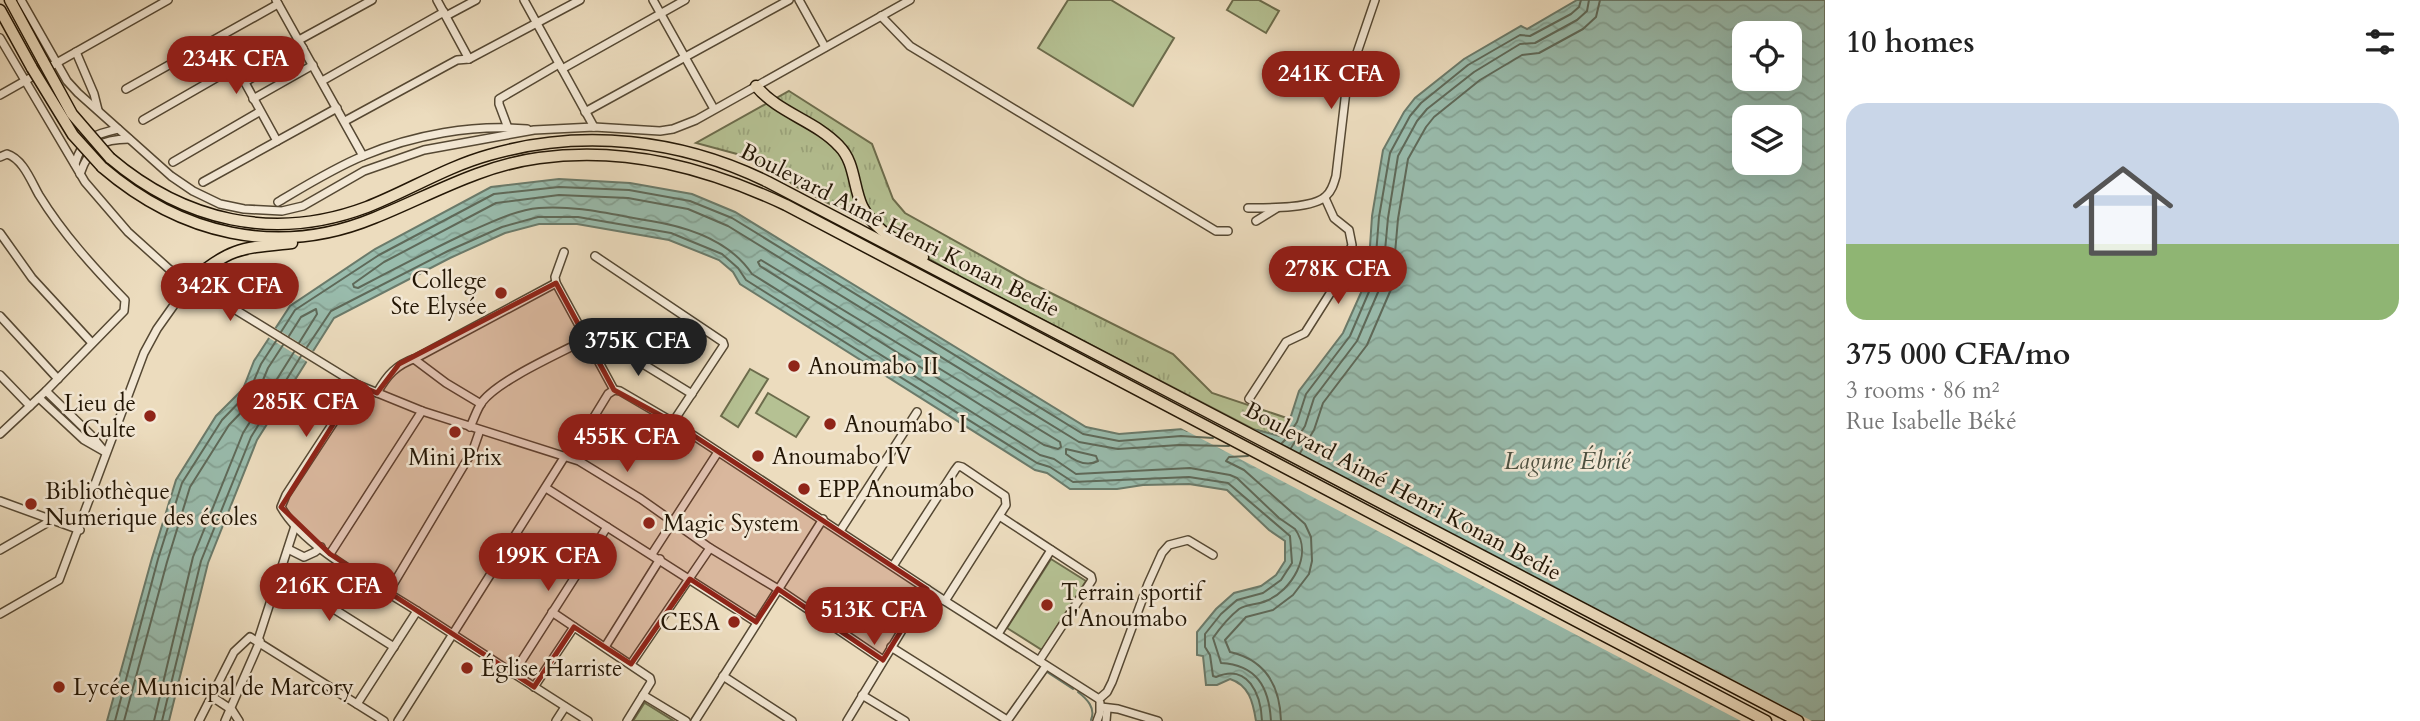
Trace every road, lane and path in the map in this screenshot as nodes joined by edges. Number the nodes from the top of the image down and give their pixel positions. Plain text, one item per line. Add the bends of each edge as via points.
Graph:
1 (10, 0) edge
2 (21, 0) edge
3 (168, 0) edge
4 (372, 0) edge
5 (437, 0) edge
6 (475, 0) edge
7 (524, 0) edge
8 (580, 0) edge
9 (653, 0) edge
10 (685, 0) edge
11 (789, 0) edge
12 (799, 0) edge
13 (910, 0) edge
14 (1375, 0) edge
15 (277, 1) edge
16 (0, 10) edge
17 (445, 14) junction
18 (660, 14) junction
19 (881, 16) junction
20 (537, 23) junction
21 (220, 37) junction
22 (0, 38) edge
23 (299, 40) junction
24 (825, 47) junction
25 (303, 48) junction
26 (76, 52) junction
27 (685, 58) junction
28 (469, 59) junction
29 (57, 64) junction
30 (313, 65) junction
31 (237, 66) junction
32 (561, 66) junction
33 (322, 81) junction
34 (24, 82) junction
35 (245, 82) junction
36 (756, 86) junction
37 (126, 89) dead end
38 (0, 95) edge
39 (253, 99) junction
40 (337, 108) junction
41 (714, 109) junction
42 (98, 111) junction
43 (259, 112) junction
44 (585, 112) junction
45 (143, 120) dead end
46 (345, 121) junction
47 (594, 127) junction
48 (508, 128) junction
49 (118, 129) junction
50 (534, 130) junction
51 (129, 139) junction
52 (276, 141) junction
53 (363, 156) junction
54 (0, 157) edge
55 (173, 162) dead end
56 (106, 163) junction
57 (75, 164) junction
58 (80, 174) junction
59 (203, 182) dead end
60 (1325, 198) junction
61 (278, 202) dead end
62 (1248, 208) dead end
63 (1277, 208) junction
64 (1256, 221) dead end
65 (1228, 231) dead end
66 (0, 233) edge
67 (310, 235) junction
68 (564, 252) dead end
69 (594, 256) dead end
70 (191, 281) junction
71 (556, 283) junction
72 (963, 285) junction
73 (0, 316) edge
74 (599, 337) dead end
75 (585, 340) junction
76 (92, 343) junction
77 (414, 359) junction
78 (0, 375) edge
79 (58, 379) junction
80 (358, 385) junction
81 (614, 390) junction
82 (46, 391) junction
83 (377, 393) junction
84 (692, 394) junction
85 (39, 398) junction
86 (1249, 400) dead end
87 (481, 404) junction
88 (30, 406) junction
89 (422, 411) junction
90 (917, 412) dead end
91 (673, 422) junction
92 (470, 427) junction
93 (480, 430) junction
94 (0, 434) edge
95 (105, 452) junction
96 (719, 452) junction
97 (565, 456) junction
98 (546, 488) junction
99 (0, 500) edge
100 (1000, 517) junction
101 (50, 519) junction
102 (823, 519) junction
103 (672, 523) junction
104 (295, 526) junction
105 (607, 527) junction
106 (80, 530) junction
107 (840, 531) junction
108 (321, 547) junction
109 (710, 548) junction
110 (288, 549) junction
111 (0, 550) edge
112 (1051, 550) junction
113 (652, 554) junction
114 (330, 555) junction
115 (1213, 555) dead end
116 (660, 559) junction
117 (893, 566) junction
118 (280, 575) junction
119 (690, 579) junction
120 (778, 589) junction
121 (927, 589) junction
122 (388, 593) junction
123 (945, 601) junction
124 (416, 611) junction
125 (552, 612) junction
126 (0, 614) edge
127 (756, 622) junction
128 (574, 627) junction
129 (998, 634) junction
130 (452, 635) junction
131 (259, 641) junction
132 (394, 647) junction
133 (605, 647) junction
134 (891, 647) junction
135 (883, 660) junction
136 (1042, 663) junction
137 (631, 664) junction
138 (513, 674) junction
139 (723, 676) junction
140 (534, 687) junction
141 (643, 695) junction
142 (862, 695) junction
143 (211, 696) junction
144 (358, 704) junction
145 (1102, 705) junction
146 (565, 707) junction
147 (232, 710) junction
148 (199, 721) edge
149 (225, 721) edge
150 (239, 721) edge
151 (384, 721) edge
152 (398, 721) edge
153 (556, 721) edge
154 (588, 721) edge
155 (627, 721) edge
156 (685, 721) edge
157 (695, 721) edge
158 (792, 721) edge
159 (847, 721) edge
160 (905, 721) edge
161 (1007, 721) edge
162 (1097, 721) edge
163 (1106, 721) edge
164 (1158, 721) edge
165 (1766, 721) edge
166 (1798, 721) edge

1 - 56 highway, Boulevard Aimé Henri Konan Bedie, bridge via 72,114
2 - 29 street
3 - 26 street
4 - 23 street
5 - 17 street
6 - 17 street
7 - 20 street
8 - 20 street
9 - 18 street
10 - 18 street
11 - 27 street
12 - 24 street
13 - 19 street
14 - 60 street via 1347,82 1336,176
15 - 21 street
15 - 23 street
16 - 56 highway, Boulevard Aimé Henri Konan Bedie, bridge via 67,127
17 - 28 street
17 - 33 street
18 - 27 street
18 - 32 street
19 - 24 street
19 - 65 street via 917,51 1216,231
20 - 28 street
20 - 32 street
21 - 31 street
21 - 37 street
22 - 34 street
23 - 25 street
24 - 36 street
25 - 30 street
25 - 35 street
26 - 29 street
26 - 42 street
27 - 41 street
27 - 44 street
28 - 46 street via 457,60
29 - 34 street
29 - 42 street via 67,81
30 - 33 street
30 - 39 street
31 - 35 street
31 - 45 street
32 - 44 street
32 - 48 street via 499,99
33 - 40 street
34 - 38 street
34 - 57 street
35 - 39 street
36 - 41 street
36 - 72 highway via 768,99 840,146 850,163 862,206 876,227
39 - 43 street
40 - 46 street
40 - 52 street
41 - 47 street via 660,131
42 - 49 street
43 - 52 street
43 - 55 street
44 - 47 street
46 - 53 street
47 - 50 street
48 - 50 street
48 - 53 street via 430,136
49 - 51 street
49 - 57 street via 91,137 80,148
50 - 51 street via 391,160 303,206 282,211 220,204 193,191
51 - 58 street via 104,142 93,149
52 - 59 street
53 - 61 street
54 - 76 street via 7,154 18,160 76,246 125,300 124,311
56 - 67 highway, Boulevard Aimé Henri Konan Bedie via 138,196 181,219 247,235
56 - 72 highway, Boulevard Aimé Henri Konan Bedie via 206,214 250,223 292,224 366,207 463,163 512,149 615,140 654,144 748,172
57 - 58 street
58 - 70 street via 128,232 169,269
60 - 63 street
60 - 86 street via 1334,218 1349,230 1352,245 1336,284 1305,333 1286,342
62 - 63 street
63 - 64 street
66 - 76 street via 32,278
67 - 70 highway via 298,243 257,246 225,255
67 - 165 highway, Boulevard Aimé Henri Konan Bedie via 371,220 468,176 538,158 590,154 652,160 707,173 761,194
68 - 71 street
69 - 84 street via 723,342
70 - 80 street
70 - 95 street via 144,353
71 - 75 street
71 - 77 street
72 - 166 highway, Boulevard Aimé Henri Konan Bedie
73 - 79 street
74 - 84 street
75 - 81 street
75 - 87 street via 505,384
76 - 79 street
77 - 83 street via 387,375
77 - 87 street
78 - 88 street
79 - 82 street
80 - 83 street
80 - 104 street via 286,495 281,507
81 - 91 street
81 - 97 street
82 - 85 street
82 - 95 street
83 - 89 street
84 - 91 street
85 - 88 street
85 - 95 street via 84,440
87 - 92 street
88 - 94 street
89 - 92 street
89 - 114 street
90 - 107 street
91 - 96 street
92 - 93 street
93 - 97 street
93 - 122 street via 473,450
95 - 106 street
96 - 102 street
96 - 103 street
97 - 98 street
97 - 103 street via 641,499
98 - 105 street
98 - 130 street
99 - 101 street
100 - 112 street
100 - 117 street via 1005,496 958,466
100 - 123 street
101 - 106 street
101 - 111 street
102 - 107 street
102 - 120 street
103 - 109 street
103 - 113 street
104 - 108 street
104 - 110 street
105 - 113 street
105 - 125 street
106 - 126 street via 59,580
107 - 117 street
108 - 110 street via 304,557
108 - 114 street
109 - 119 street
109 - 120 street
110 - 118 street
112 - 129 street
112 - 136 street via 1092,580
113 - 116 street
114 - 122 street
115 - 145 street via 1188,540 1169,545 1162,553
116 - 119 street
116 - 133 street
117 - 121 street
118 - 131 street
118 - 132 street
119 - 127 street
119 - 137 street
120 - 127 street
120 - 135 street
121 - 123 street
121 - 134 street
122 - 124 street
123 - 129 street
124 - 130 street
124 - 132 street
125 - 128 street
125 - 138 street
127 - 139 street
128 - 133 street
128 - 140 street
129 - 136 street
130 - 138 street
130 - 152 street
131 - 143 street via 250,637 242,642
131 - 144 street
131 - 147 street
132 - 144 street
133 - 137 street
134 - 135 street
134 - 161 street
135 - 142 street
136 - 145 street
136 - 161 street
137 - 141 street via 652,680
138 - 140 street
139 - 157 street
139 - 158 street
140 - 146 street
141 - 155 street
141 - 156 street
142 - 159 street
142 - 160 street
143 - 147 street
143 - 148 street
144 - 151 street
145 - 162 street
145 - 163 street
145 - 164 street
146 - 153 street
146 - 154 street
147 - 149 street
147 - 150 street

